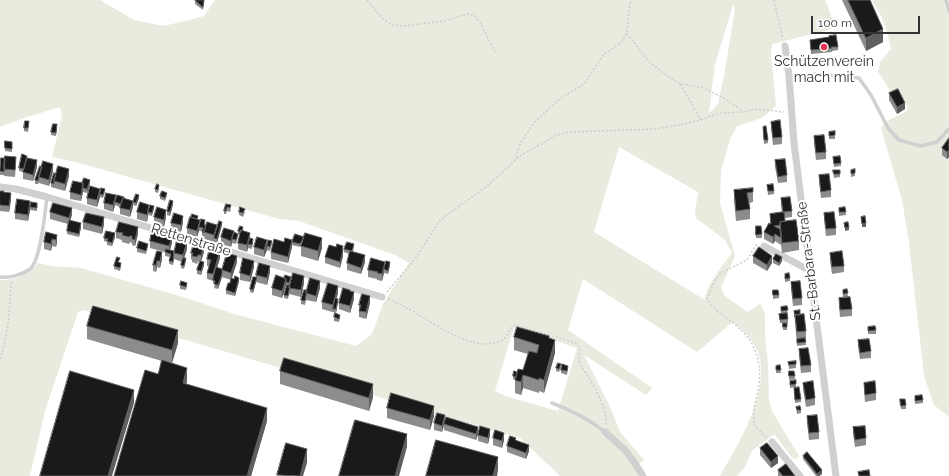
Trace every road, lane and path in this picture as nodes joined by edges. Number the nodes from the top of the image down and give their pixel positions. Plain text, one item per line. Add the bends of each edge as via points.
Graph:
1 (367, 0) edge
2 (631, 0) edge
3 (774, 0) edge
4 (946, 0) edge
5 (949, 11) edge
6 (627, 33) junction
7 (785, 46) joint
8 (495, 52) dead end
9 (787, 58) junction
10 (810, 59) dead end
11 (789, 76) junction
12 (680, 84) junction
13 (744, 112) junction
14 (792, 113) junction
15 (701, 120) junction
16 (949, 129) edge
17 (514, 162) junction
18 (0, 187) edge
19 (47, 197) junction
20 (764, 246) joint
21 (810, 270) junction
22 (0, 277) edge
23 (13, 277) junction
24 (382, 297) junction
25 (0, 359) edge
26 (552, 403) dead end
27 (605, 432) junction
28 (772, 442) joint
29 (643, 476) edge
30 (800, 476) edge
31 (836, 476) edge

1 - 8 path via 384,20 392,25 444,21 468,14 475,16
2 - 6 path
3 - 7 path
4 - 5 lane
6 - 12 path via 649,62
6 - 17 path via 621,43 604,54 584,84 558,100 533,124
7 - 9 street, St.-Barbara-Straße
9 - 10 lane
9 - 11 street, St.-Barbara-Straße
11 - 14 street, St.-Barbara-Straße
11 - 16 lane via 818,74 859,78 888,128 899,140 921,146 937,142
12 - 13 path via 701,88 724,98
12 - 15 path
13 - 14 path via 756,109
13 - 15 path via 719,113
14 - 21 street, St.-Barbara-Straße
15 - 17 path via 656,129 570,132 558,135
17 - 24 path via 486,187 440,220 415,259
18 - 19 street, Rettenstraße
19 - 23 lane via 35,262 31,268
19 - 24 street, Rettenstraße
20 - 21 street
20 - 28 path via 756,245 747,260 720,273 707,299 711,306 744,332 753,344 759,366 754,426
21 - 31 street, St.-Barbara-Straße
22 - 23 lane
23 - 25 path via 8,324
24 - 27 path via 405,306 466,340 482,344 505,339 511,327 515,325 576,342 580,349 580,364 605,412
26 - 27 lane via 582,416
27 - 29 street via 625,450
28 - 30 street

